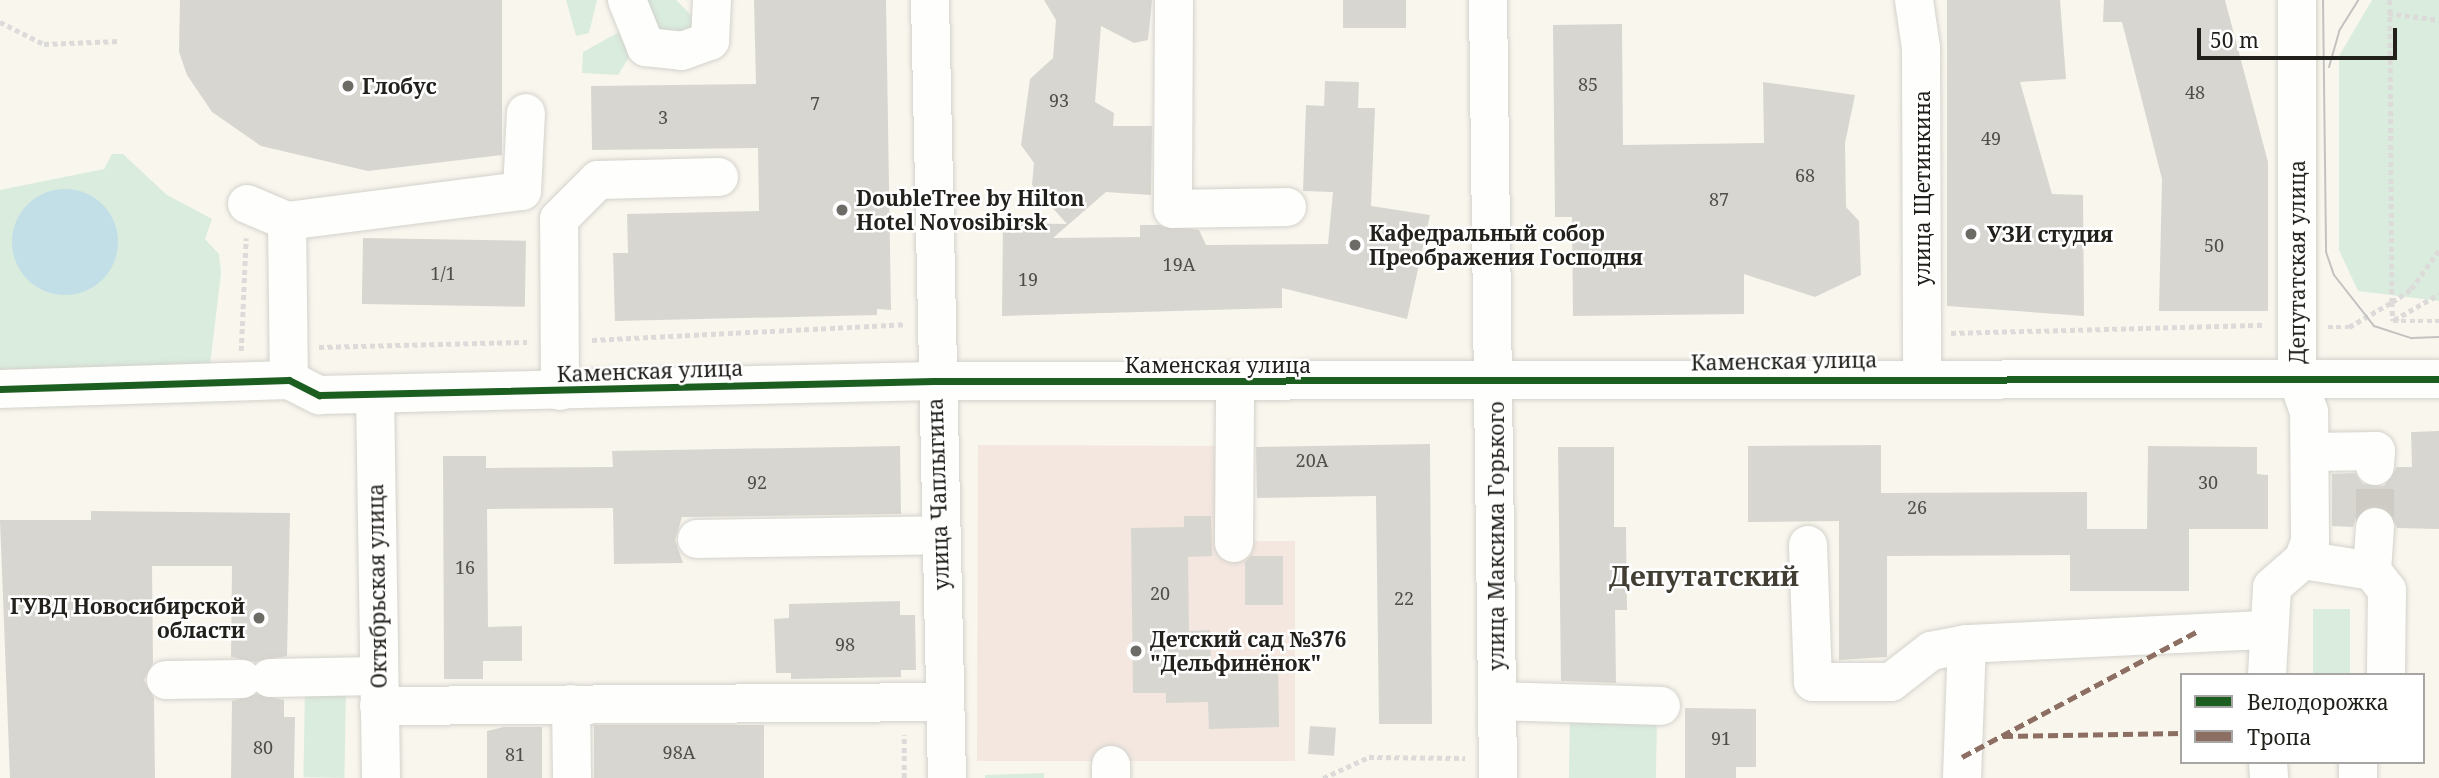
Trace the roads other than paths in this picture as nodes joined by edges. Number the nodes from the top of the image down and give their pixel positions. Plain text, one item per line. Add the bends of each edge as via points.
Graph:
1 (627, 0) edge
2 (712, 0) edge
3 (930, 0) edge
4 (1174, 0) edge
5 (1488, 0) edge
6 (1914, 0) edge
7 (2297, 0) edge
8 (526, 113) dead end
9 (719, 177) dead end
10 (247, 204) road end
11 (1287, 207) dead end
12 (287, 221) junction
13 (1922, 377) junction
14 (2283, 378) junction
15 (2439, 379) edge
16 (289, 380) junction
17 (934, 381) junction
18 (1495, 382) junction
19 (1235, 383) junction
20 (0, 389) edge
21 (560, 391) junction
22 (375, 394) junction
23 (2311, 452) junction
24 (2375, 466) dead end
25 (2375, 527) tunnel mouth
26 (939, 535) junction
27 (697, 539) dead end
28 (1234, 543) dead end
29 (1808, 545) dead end
30 (2303, 560) junction
31 (2372, 571) junction
32 (2266, 629) junction
33 (1967, 644) junction
34 (2267, 673) edge
35 (2386, 673) edge
36 (166, 680) dead end
37 (378, 691) junction
38 (1497, 701) junction
39 (945, 702) junction
40 (571, 704) junction
41 (1661, 706) dead end
42 (1498, 768) edge
43 (380, 778) edge
44 (572, 778) edge
45 (947, 778) edge
46 (1962, 778) edge

1 - 2 street via 646,47 682,51 710,41
3 - 17 street, улица Чаплыгина
4 - 11 street via 1173,209
5 - 18 street, улица Максима Горького
6 - 13 street, улица Щетинкина via 1921,48
7 - 14 street, Депутатская улица
8 - 12 street via 522,191
9 - 21 street via 598,180 559,219
10 - 12 street
12 - 16 street
13 - 14 street, Каменская улица
13 - 18 street, Каменская улица
14 - 15 street, Каменская улица
14 - 23 street, Депутатская улица via 2309,412
16 - 20 street, Каменская улица
16 - 22 street, Каменская улица via 319,395
17 - 19 street, Каменская улица
17 - 21 street, Каменская улица
17 - 26 street, улица Чаплыгина
18 - 19 street, Каменская улица
18 - 38 street, улица Максима Горького
19 - 28 street
21 - 22 street, Каменская улица
22 - 37 street, Октябрьская улица
23 - 24 street via 2376,451
23 - 30 street, Депутатская улица via 2310,541
25 - 31 street
26 - 27 street
26 - 39 street, улица Чаплыгина
29 - 33 street via 1813,682 1891,682 1931,651
30 - 31 street
30 - 32 street via 2272,587
31 - 35 street via 2387,590
32 - 33 street
32 - 34 street
33 - 46 street
36 - 37 street via 256,678
37 - 40 street
37 - 43 street, Октябрьская улица
38 - 41 street
38 - 42 street, улица Максима Горького
39 - 40 street
39 - 45 street, улица Чаплыгина
40 - 44 street

